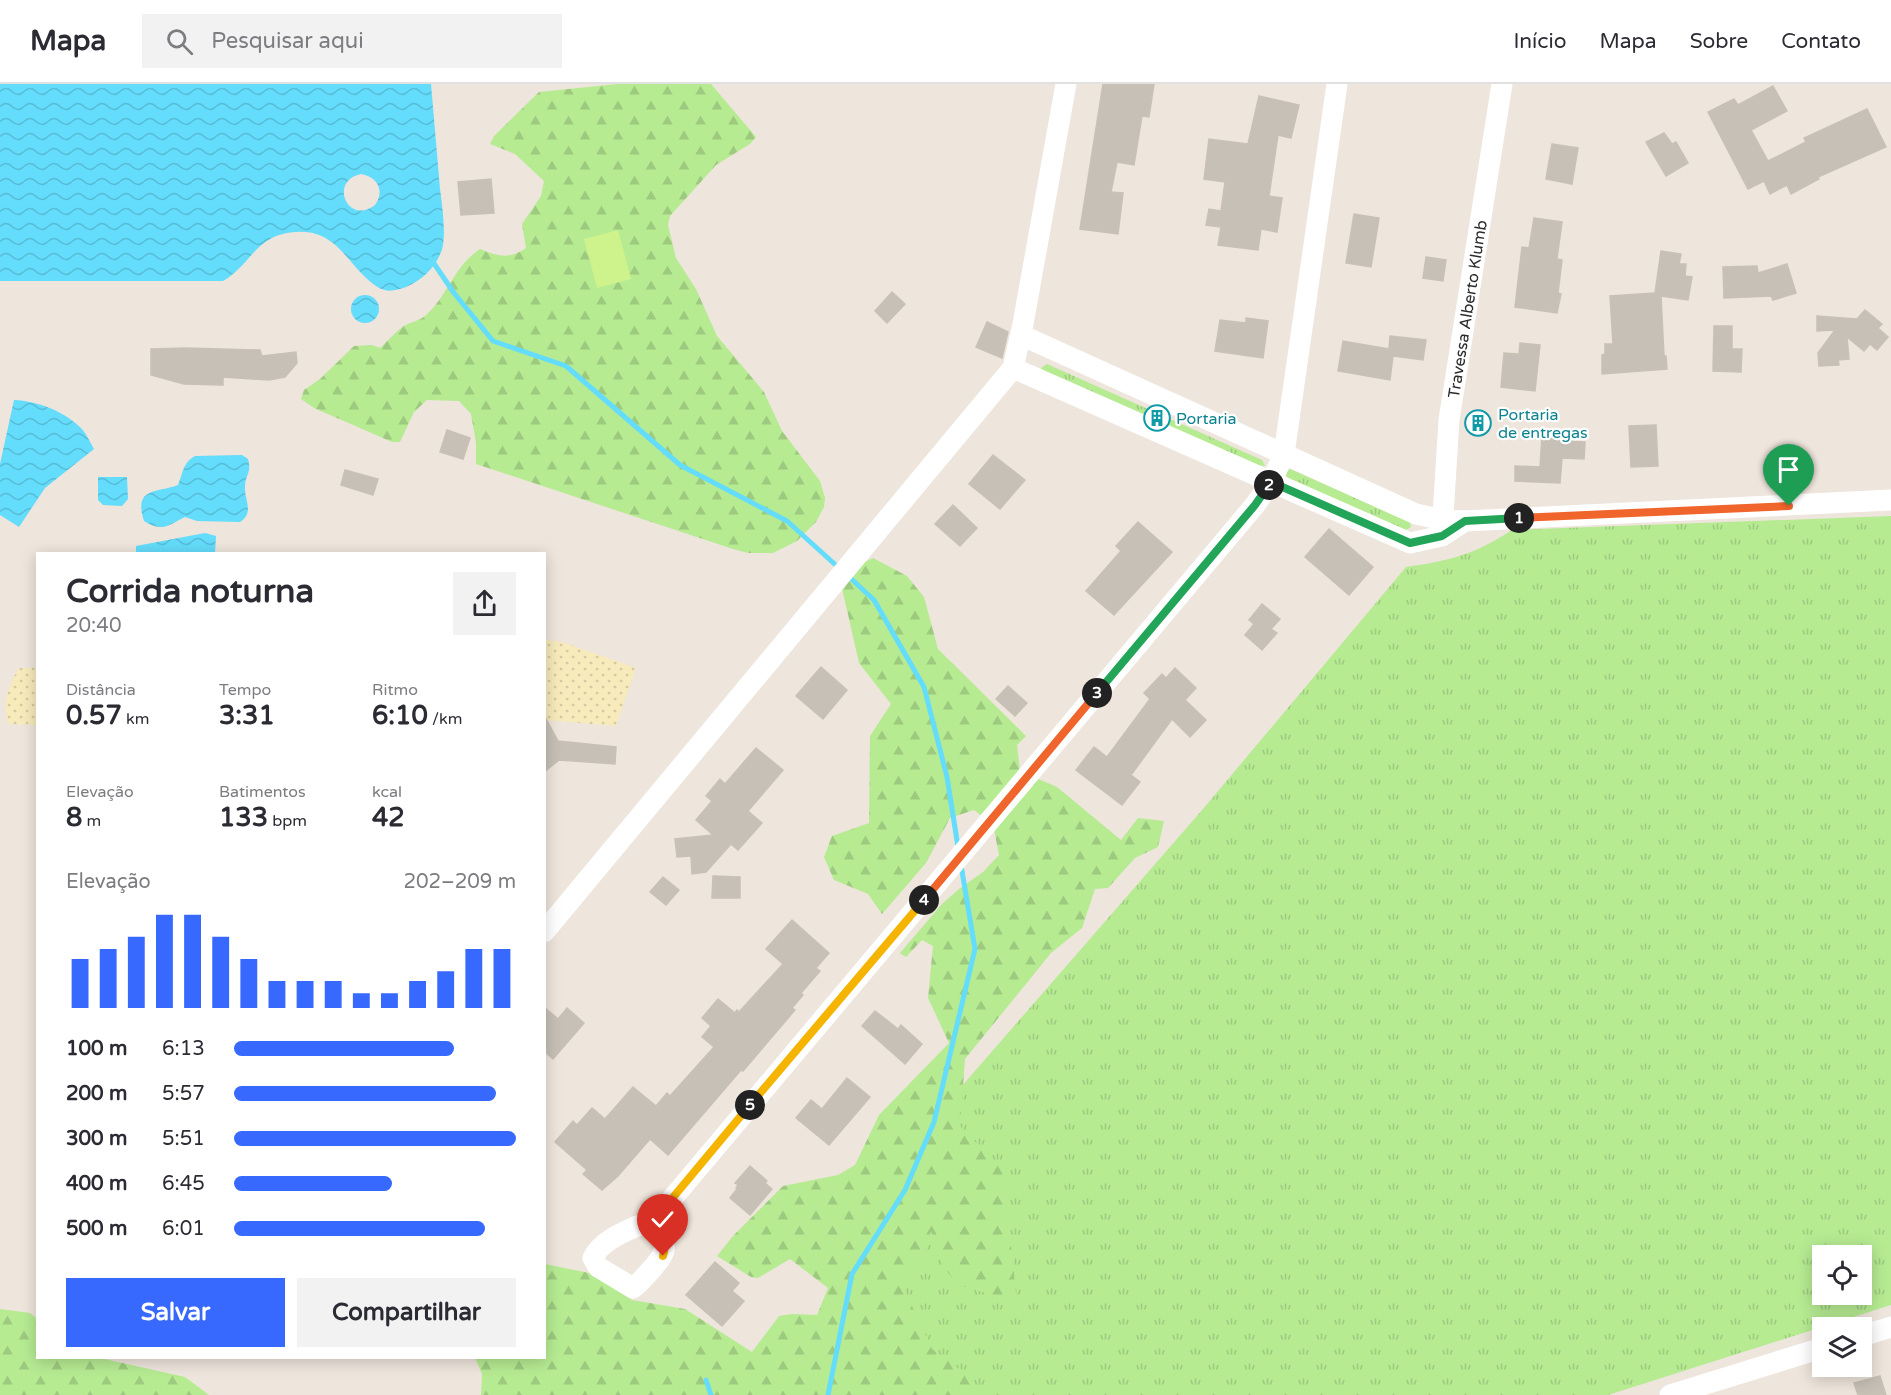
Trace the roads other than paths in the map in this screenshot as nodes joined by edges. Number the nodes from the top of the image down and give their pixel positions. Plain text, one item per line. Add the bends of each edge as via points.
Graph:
1 (1066, 84) edge
2 (1337, 84) edge
3 (1502, 84) edge
4 (1021, 335) junction
5 (1013, 368) junction
6 (1284, 454) junction
7 (1271, 482) junction
8 (1891, 500) edge
9 (1443, 528) junction
10 (546, 930) edge
11 (650, 1225) dead end
12 (1891, 1327) edge
13 (1872, 1333) edge
14 (1812, 1352) edge
15 (1726, 1387) edge
16 (1692, 1392) edge
17 (1670, 1395) edge

1 - 4 street
2 - 6 street
3 - 9 street, Travessa Alberto Klumb via 1449,420
4 - 5 street
4 - 6 street
5 - 7 street
5 - 10 street
6 - 7 street
6 - 9 street
7 - 9 street via 1410,543
7 - 11 street
8 - 9 street via 1465,521
12 - 13 street
14 - 15 street
15 - 16 street
16 - 17 street

